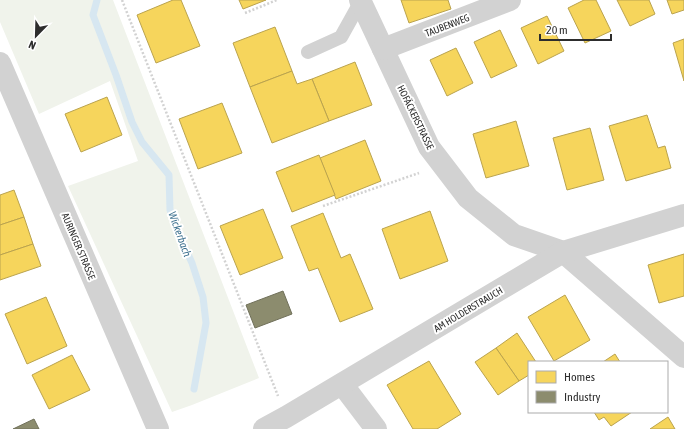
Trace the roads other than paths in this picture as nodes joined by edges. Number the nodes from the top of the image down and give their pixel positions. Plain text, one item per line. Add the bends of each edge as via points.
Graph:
1 (361, 0) edge
2 (510, 0) edge
3 (383, 49) junction
4 (308, 52) dead end
5 (0, 63) edge
6 (684, 215) edge
7 (564, 252) junction
8 (684, 358) edge
9 (342, 384) junction
10 (158, 429) edge
11 (264, 429) edge
12 (376, 429) edge

1 - 3 street, HOFÄCKERSTRASSE
1 - 4 lane via 341,37
2 - 3 street, TAUBENWEG
3 - 7 street, HOFÄCKERSTRASSE via 429,147 468,198 514,235
5 - 10 street, AURINGER STRASSE
6 - 7 street, AM HOLDERSTRAUCH
7 - 8 street, HOFÄCKERSTRASSE
7 - 9 street, AM HOLDERSTRAUCH
9 - 11 street, AM HOLDERSTRAUCH
9 - 12 street

